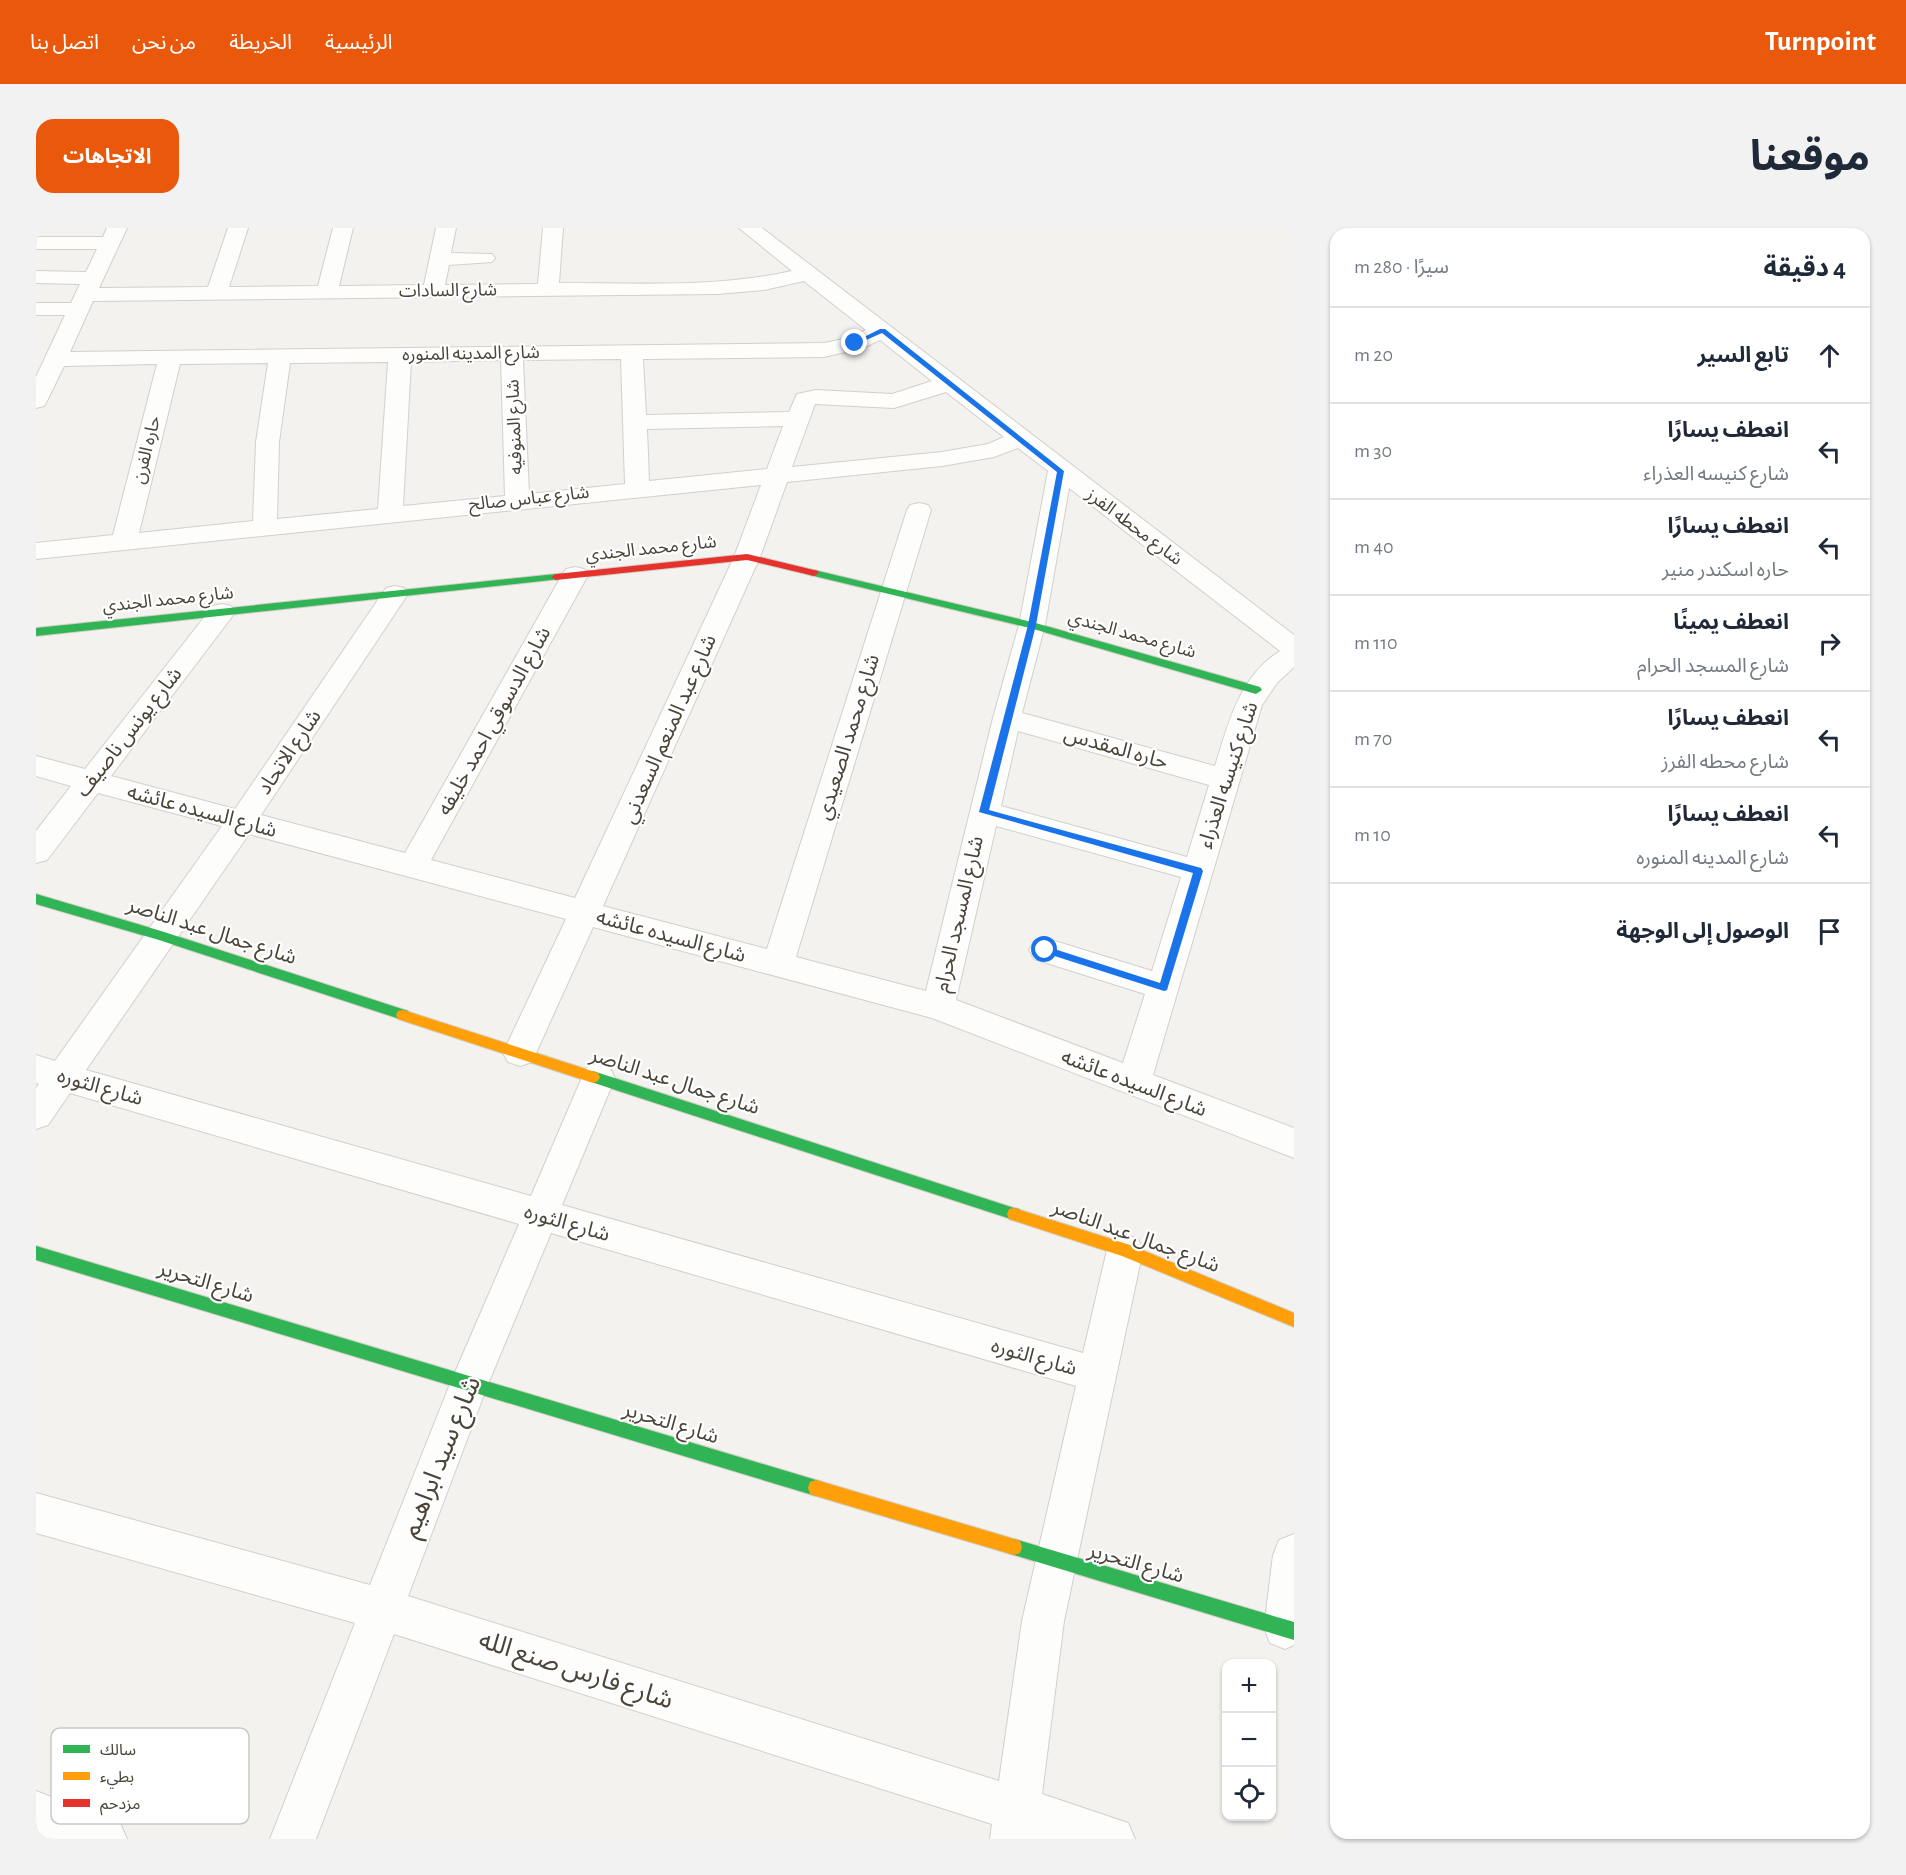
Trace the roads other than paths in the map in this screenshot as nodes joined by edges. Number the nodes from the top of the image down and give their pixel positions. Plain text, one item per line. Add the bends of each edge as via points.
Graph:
1 (238, 228) edge
2 (343, 228) edge
3 (447, 228) edge
4 (553, 228) edge
5 (749, 228) edge
6 (114, 235) edge
7 (36, 243) edge
8 (485, 258) dead end
9 (440, 259) junction
10 (808, 274) junction
11 (36, 277) edge
12 (548, 290) junction
13 (433, 291) junction
14 (327, 292) junction
15 (217, 293) junction
16 (87, 294) junction
17 (36, 309) edge
18 (882, 331) junction
19 (632, 352) junction
20 (512, 354) junction
21 (400, 355) junction
22 (280, 357) junction
23 (170, 358) junction
24 (56, 359) junction
25 (950, 383) junction
26 (36, 401) edge
27 (800, 409) junction
28 (634, 422) junction
29 (1020, 439) junction
30 (1060, 471) junction
31 (776, 475) junction
32 (637, 488) junction
33 (517, 501) junction
34 (919, 510) dead end
35 (390, 514) junction
36 (265, 527) junction
37 (124, 542) junction
38 (36, 551) edge
39 (747, 557) junction
40 (575, 575) junction
41 (893, 591) junction
42 (395, 594) junction
43 (222, 612) junction
44 (1032, 625) junction
45 (36, 632) edge
46 (1294, 648) edge
47 (1294, 654) edge
48 (1256, 690) junction
49 (1007, 718) junction
50 (36, 766) edge
51 (1225, 779) junction
52 (91, 781) junction
53 (984, 812) junction
54 (242, 821) junction
55 (36, 852) edge
56 (412, 867) junction
57 (1198, 871) junction
58 (36, 899) edge
59 (586, 913) junction
60 (161, 936) junction
61 (1045, 950) dead end
62 (778, 964) junction
63 (1164, 987) junction
64 (938, 1007) junction
65 (520, 1053) junction
66 (49, 1072) edge
67 (598, 1078) junction
68 (1134, 1083) junction
69 (36, 1115) edge
70 (1294, 1143) edge
71 (540, 1216) junction
72 (1125, 1250) junction
73 (36, 1253) edge
74 (1294, 1320) edge
75 (1098, 1375) junction
76 (469, 1384) junction
77 (36, 1513) edge
78 (1294, 1555) edge
79 (1057, 1562) junction
80 (381, 1609) junction
81 (1290, 1629) edge
82 (36, 1814) edge
83 (51, 1820) edge
84 (63, 1824) edge
85 (1015, 1824) edge
86 (104, 1839) edge
87 (293, 1839) edge
88 (1112, 1839) edge

1 - 15 street
2 - 14 street
3 - 9 street
4 - 12 street
5 - 10 street, شارع محطه الفرز
6 - 7 street
6 - 16 street
8 - 9 street
9 - 13 street
10 - 12 street, شارع السادات via 743,287
10 - 18 street, شارع محطه الفرز
11 - 16 street
12 - 13 street, شارع السادات
13 - 14 street, شارع السادات
14 - 15 street, شارع السادات
15 - 16 street, شارع السادات
16 - 17 street
16 - 24 street
18 - 19 street, شارع المدينه المنوره via 824,350
18 - 25 street, شارع محطه الفرز
19 - 20 street, شارع المدينه المنوره
19 - 28 street
20 - 21 street, شارع المدينه المنوره
20 - 33 street, شارع المنوفيه
21 - 22 street, شارع المدينه المنوره
21 - 35 street
22 - 23 street, شارع المدينه المنوره
22 - 36 street via 264,466
23 - 24 street, شارع المدينه المنوره
23 - 37 street, حاره الفرن
24 - 26 street
25 - 27 street via 894,401 816,397
25 - 29 street, شارع محطه الفرز
27 - 28 street
27 - 31 street, شارع عبد المنعم السعدني
28 - 32 street
29 - 30 street, شارع محطه الفرز
29 - 31 street, شارع عباس صالح via 994,450 942,459
30 - 44 street, شارع المسجد الحرام
30 - 46 street, شارع محطه الفرز
31 - 32 street, شارع عباس صالح
31 - 39 street, شارع عبد المنعم السعدني
32 - 33 street, شارع عباس صالح
33 - 35 street, شارع عباس صالح
34 - 41 street, شارع محمد الصعيدي
35 - 36 street, شارع عباس صالح
36 - 37 street, شارع عباس صالح
37 - 38 street, شارع عباس صالح
39 - 40 street, شارع محمد الجندي
39 - 41 street, شارع محمد الجندي
39 - 59 street, شارع عبد المنعم السعدني
40 - 42 street, شارع محمد الجندي
40 - 56 street, شارع الدسوقي احمد خليفه
41 - 44 street, شارع محمد الجندي
41 - 62 street, شارع محمد الصعيدي
42 - 43 street, شارع محمد الجندي
42 - 54 street, شارع الاتحاد
43 - 45 street, شارع محمد الجندي
43 - 52 street, شارع يونس ناصيف
44 - 48 street, شارع محمد الجندي
44 - 49 street, شارع المسجد الحرام
47 - 48 street, شارع كنيسه العذراء via 1278,664
48 - 51 street, شارع كنيسه العذراء
49 - 51 street, حاره المقدس
49 - 53 street, شارع المسجد الحرام
50 - 52 street, شارع السيده عائشه
51 - 57 street, شارع كنيسه العذراء
52 - 54 street, شارع السيده عائشه
52 - 55 street, شارع يونس ناصيف
53 - 57 street
53 - 64 street, شارع المسجد الحرام
54 - 56 street, شارع السيده عائشه
54 - 60 street, شارع الاتحاد
56 - 59 street, شارع السيده عائشه
57 - 63 street, شارع كنيسه العذراء
58 - 60 street, شارع جمال عبد الناصر
59 - 62 street, شارع السيده عائشه
59 - 65 street, شارع عبد المنعم السعدني
60 - 65 street, شارع جمال عبد الناصر
60 - 66 street, شارع الاتحاد
61 - 63 street
62 - 64 street, شارع السيده عائشه
63 - 68 street, شارع كنيسه العذراء
64 - 68 street, شارع السيده عائشه
65 - 67 street, شارع جمال عبد الناصر
66 - 69 street, شارع الاتحاد
66 - 71 street, شارع الثوره
67 - 71 street, شارع سيد ابراهيم
67 - 72 street, شارع جمال عبد الناصر
68 - 70 street, شارع السيده عائشه
71 - 75 street, شارع الثوره
71 - 76 street, شارع سيد ابراهيم
72 - 74 street, شارع جمال عبد الناصر
72 - 75 street
73 - 76 street, شارع التحرير
75 - 79 street
76 - 79 street, شارع التحرير
76 - 80 street, شارع سيد ابراهيم
77 - 80 street, شارع فارس صنع الله
78 - 81 street
79 - 81 street, شارع التحرير
79 - 85 street via 1043,1621
80 - 85 street, شارع فارس صنع الله
80 - 87 street, شارع سيد ابراهيم
82 - 83 street
84 - 86 street
85 - 88 street, شارع فارس صنع الله

